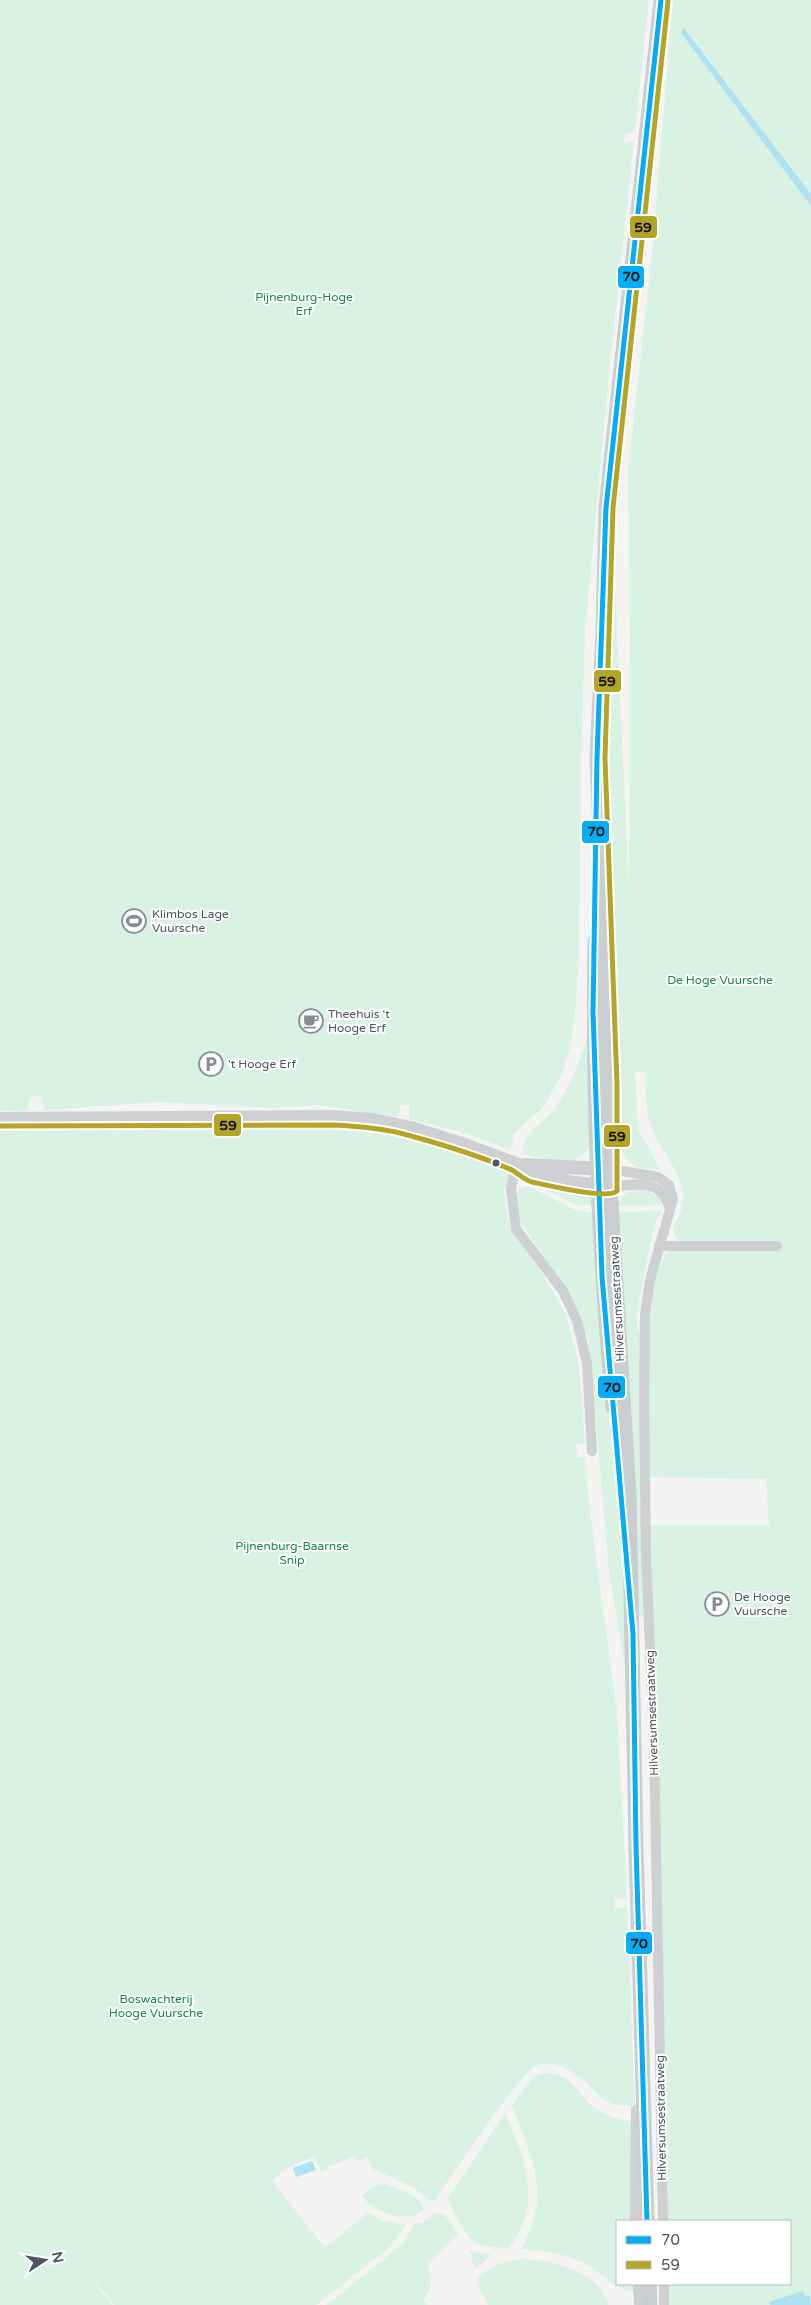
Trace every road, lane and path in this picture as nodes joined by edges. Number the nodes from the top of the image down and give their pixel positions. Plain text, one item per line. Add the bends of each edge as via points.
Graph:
1 (661, 0) edge
2 (0, 1119) edge
3 (516, 1164) junction
4 (604, 1168) junction
5 (604, 1187) junction
6 (670, 1209) junction
7 (659, 1246) junction
8 (777, 1246) dead end
9 (592, 1451) dead end
10 (636, 2110) dead end
11 (635, 2220) edge
12 (647, 2220) edge
13 (663, 2220) edge
14 (638, 2285) edge
15 (649, 2285) edge
16 (664, 2285) edge
17 (639, 2305) edge
18 (650, 2305) edge
19 (664, 2305) edge

1 - 4 main road, Hilversumsestraatweg via 606,508 593,1012
2 - 3 street via 332,1117 373,1120 465,1144
3 - 4 street
3 - 5 street via 532,1174 547,1178
3 - 9 street via 511,1189 516,1229 563,1291 577,1321 587,1363
4 - 5 main road, Hilversumsestraatweg
4 - 6 street, Hilversumsestraatweg via 658,1177 672,1192
5 - 6 street via 655,1186 662,1191
5 - 12 main road, Hilversumsestraatweg via 602,1277 631,1590
6 - 7 street, Hilversumsestraatweg
7 - 8 street
7 - 13 street, Hilversumsestraatweg via 645,1314 644,1399
10 - 11 street, Hilversumsestraatweg
14 - 17 street
15 - 18 main road
16 - 19 street

